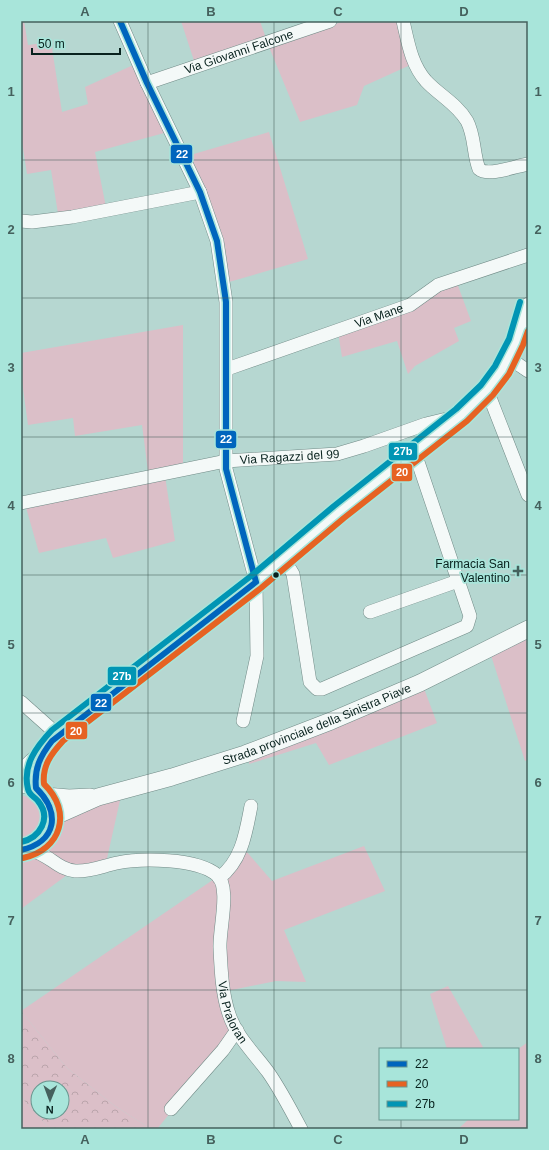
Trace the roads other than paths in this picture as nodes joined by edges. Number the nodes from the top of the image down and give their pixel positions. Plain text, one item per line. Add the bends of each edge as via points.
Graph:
1 (120, 21) edge
2 (330, 21) edge
3 (404, 21) edge
4 (147, 83) junction
5 (528, 164) edge
6 (200, 192) junction
7 (21, 221) edge
8 (528, 255) edge
9 (528, 306) edge
10 (509, 358) junction
11 (227, 369) junction
12 (528, 371) edge
13 (487, 390) junction
14 (461, 415) junction
15 (415, 453) junction
16 (226, 461) junction
17 (528, 495) edge
18 (21, 503) edge
19 (284, 559) junction
20 (458, 581) junction
21 (256, 582) junction
22 (370, 612) dead end
23 (528, 629) edge
24 (21, 702) edge
25 (243, 721) dead end
26 (58, 735) junction
27 (43, 751) junction
28 (21, 770) edge
29 (34, 789) edge
30 (98, 797) junction
31 (251, 806) dead end
32 (53, 817) junction
33 (48, 835) junction
34 (24, 850) edge
35 (60, 866) junction
36 (219, 878) junction
37 (237, 1030) junction
38 (171, 1109) dead end
39 (301, 1129) edge

1 - 4 street
2 - 4 street, Via Giovanni Falcone
3 - 5 street via 411,55 418,70 467,121 479,169 490,172
4 - 6 street
6 - 7 street via 72,217
6 - 11 street via 217,241 225,282
8 - 11 street, Via Mane via 438,286 410,305
9 - 10 street
10 - 12 street
10 - 13 street
11 - 16 street
13 - 14 street
13 - 17 street
14 - 15 street
14 - 16 street, Via Ragazzi del 99 via 337,454
15 - 19 street
15 - 20 street
16 - 18 street, Via Ragazzi del 99
16 - 21 street via 230,487
19 - 20 street via 293,574 310,682 317,689 467,626 470,616
19 - 21 street
20 - 22 street
21 - 25 street via 258,656
21 - 26 street
23 - 30 main road, Strada provinciale della Sinistra Piave via 420,683 259,748 172,777
24 - 26 street
26 - 27 street
27 - 28 street
27 - 29 street via 36,763
29 - 30 main road via 69,798
29 - 32 main road via 51,805
30 - 32 main road
31 - 36 street via 237,858
32 - 33 main road
33 - 34 main road via 39,844
33 - 35 street
34 - 35 street via 45,854
35 - 36 street via 71,871 83,871 125,861 158,860 195,866 208,870
36 - 37 street, Via Praloran via 225,893 220,929 221,962 226,1002
37 - 38 street via 223,1050
37 - 39 street, Via Praloran via 269,1073

